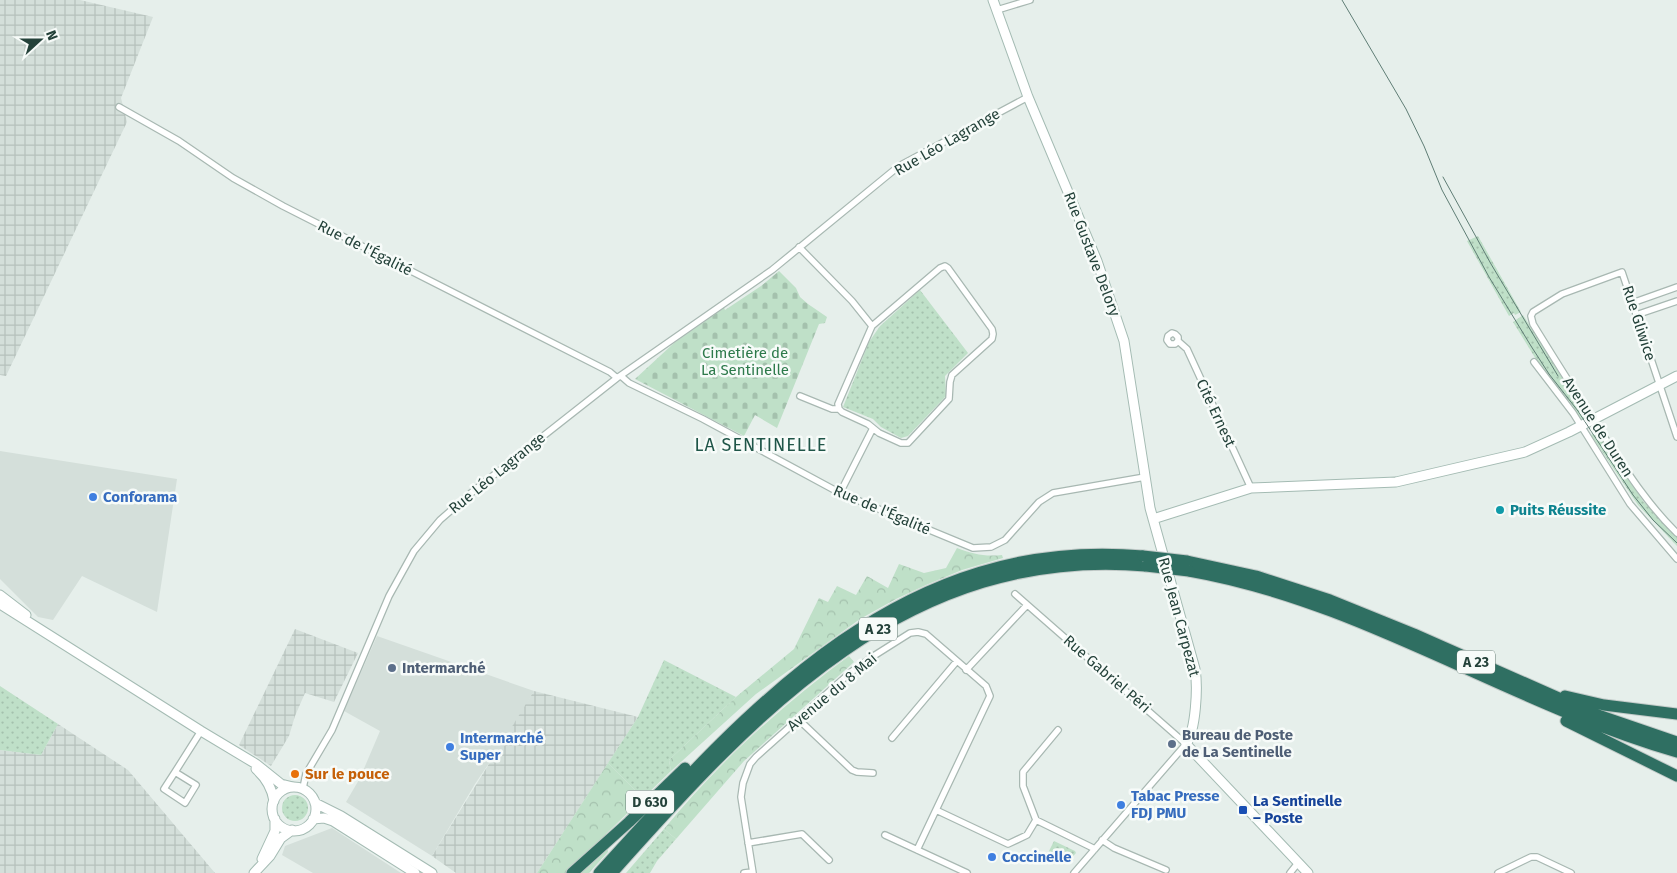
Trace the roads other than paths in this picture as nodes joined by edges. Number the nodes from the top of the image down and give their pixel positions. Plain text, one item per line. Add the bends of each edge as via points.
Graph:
1 (993, 0) edge
2 (1030, 0) edge
3 (997, 10) junction
4 (1028, 97) junction
5 (119, 107) dead end
6 (799, 247) junction
7 (1677, 287) edge
8 (1677, 301) edge
9 (1632, 303) junction
10 (1532, 313) joint
11 (1636, 315) junction
12 (872, 326) junction
13 (1178, 341) dead end
14 (1534, 362) dead end
15 (1677, 376) edge
16 (619, 377) junction
17 (1659, 385) junction
18 (800, 396) dead end
19 (839, 409) junction
20 (1593, 420) junction
21 (1580, 426) junction
22 (873, 428) junction
23 (1677, 436) edge
24 (1145, 477) junction
25 (1251, 488) junction
26 (840, 493) junction
27 (1153, 519) junction
28 (1677, 533) edge
29 (1677, 560) edge
30 (1145, 561) junction
31 (1188, 566) junction
32 (1015, 594) dead end
33 (0, 595) edge
34 (0, 604) edge
35 (1027, 605) junction
36 (957, 661) junction
37 (96, 664) junction
38 (966, 670) junction
39 (1499, 683) junction
40 (1532, 687) junction
41 (1677, 714) edge
42 (798, 719) junction
43 (1058, 730) dead end
44 (201, 731) junction
45 (730, 733) junction
46 (892, 738) dead end
47 (215, 740) junction
48 (1677, 742) edge
49 (1186, 744) junction
50 (1677, 752) edge
51 (175, 772) junction
52 (873, 773) dead end
53 (1677, 776) edge
54 (298, 788) junction
55 (274, 801) junction
56 (315, 803) junction
57 (936, 810) junction
58 (275, 819) junction
59 (314, 819) junction
60 (1036, 820) junction
61 (292, 830) junction
62 (885, 835) dead end
63 (1102, 840) junction
64 (748, 842) junction
65 (1095, 849) junction
66 (917, 850) junction
67 (829, 860) dead end
68 (1298, 863) junction
69 (1166, 870) dead end
70 (255, 872) edge
71 (753, 872) edge
72 (415, 873) edge
73 (432, 873) edge
74 (572, 873) edge
75 (599, 873) edge
76 (612, 873) edge
77 (744, 873) edge
78 (967, 873) edge
79 (1074, 873) edge
80 (1290, 873) edge
81 (1308, 873) edge
82 (1498, 873) edge
83 (1571, 873) edge

1 - 3 street, Rue Gustave Delory
2 - 3 street
3 - 4 street, Rue Gustave Delory
4 - 6 street, Rue Léo Lagrange via 904,163
4 - 24 street, Rue Gustave Delory via 1097,261 1124,341
5 - 16 street, Rue de l'Égalité via 179,141 256,192
6 - 12 street
6 - 16 street, Rue Léo Lagrange via 755,283
7 - 9 street
8 - 11 street
9 - 10 street, Rue Gliwice via 1622,272 1559,295
9 - 11 street, Rue Gliwice
10 - 20 street, Avenue de Duren via 1533,324
11 - 17 street, Rue Gliwice
12 - 19 street via 838,404
12 - 22 street via 945,266 992,328 993,334 952,375 949,399 910,441 901,443
13 - 25 street, Cité Ernest via 1187,350
14 - 21 street
15 - 17 street
16 - 26 street, Rue de l'Égalité
16 - 54 street, Rue Léo Lagrange via 471,493 421,541 389,596 330,734
17 - 20 street
17 - 23 street, Rue Gliwice
18 - 19 street
19 - 22 street
20 - 21 street
20 - 28 street, Avenue de Duren via 1638,489
21 - 25 street via 1525,452 1396,482
21 - 29 street via 1630,504
22 - 26 street
24 - 26 street, Rue de l'Égalité via 1053,493 1039,502 1005,540 980,549
24 - 27 street, Rue Gustave Delory
25 - 27 street
27 - 49 street, Rue Jean Carpezat via 1196,675 1197,693
30 - 31 highway, A 23, bridge
30 - 45 highway, A 23 via 1079,555 1022,562 974,574 927,592 879,617 827,651 776,690
30 - 76 highway, A 23 via 1075,565 1017,573 946,595 883,626 830,661 767,712 711,765
31 - 39 highway, A 23 via 1313,604
31 - 40 highway, A 23 via 1256,576 1336,602
32 - 35 street, Rue Gabriel Péri
33 - 37 street
34 - 37 street
35 - 38 street
35 - 49 street, Rue Gabriel Péri
36 - 38 street, Avenue du 8 Mai
36 - 42 street, Avenue du 8 Mai via 926,634 910,634 854,669
36 - 46 street
37 - 44 street
38 - 57 street, Avenue du 8 Mai via 986,686 990,696
39 - 50 highway, A 23 via 1611,731
39 - 53 highway via 1525,701
40 - 41 highway via 1604,705
40 - 48 highway, A 23 via 1607,719
42 - 52 street via 852,770
42 - 64 street, Avenue du 8 Mai via 756,757 746,774 742,797
43 - 60 street via 1023,772 1023,786
44 - 47 street
44 - 51 street
45 - 74 highway, D 630 via 708,747
45 - 75 highway, A 23
47 - 54 street via 260,766 281,784
47 - 55 street via 262,774
49 - 63 street
49 - 68 street
51 - 51 street via 196,785 185,803 164,789
54 - 55 street via 281,791
54 - 56 street via 311,794
55 - 58 street via 272,811
56 - 59 street
56 - 73 street
57 - 60 street via 1008,844 1027,836
57 - 66 street, Avenue du 8 Mai
58 - 61 street via 282,827
58 - 70 street via 274,833
59 - 61 street via 304,828
59 - 72 street via 333,821
60 - 65 street
61 - 70 street via 281,838
62 - 66 street
63 - 65 street
63 - 69 street
64 - 67 street via 802,834
64 - 71 street, Avenue du 8 Mai
65 - 79 street
66 - 78 street
68 - 80 street
68 - 81 street
71 - 77 street
82 - 83 street via 1537,857

